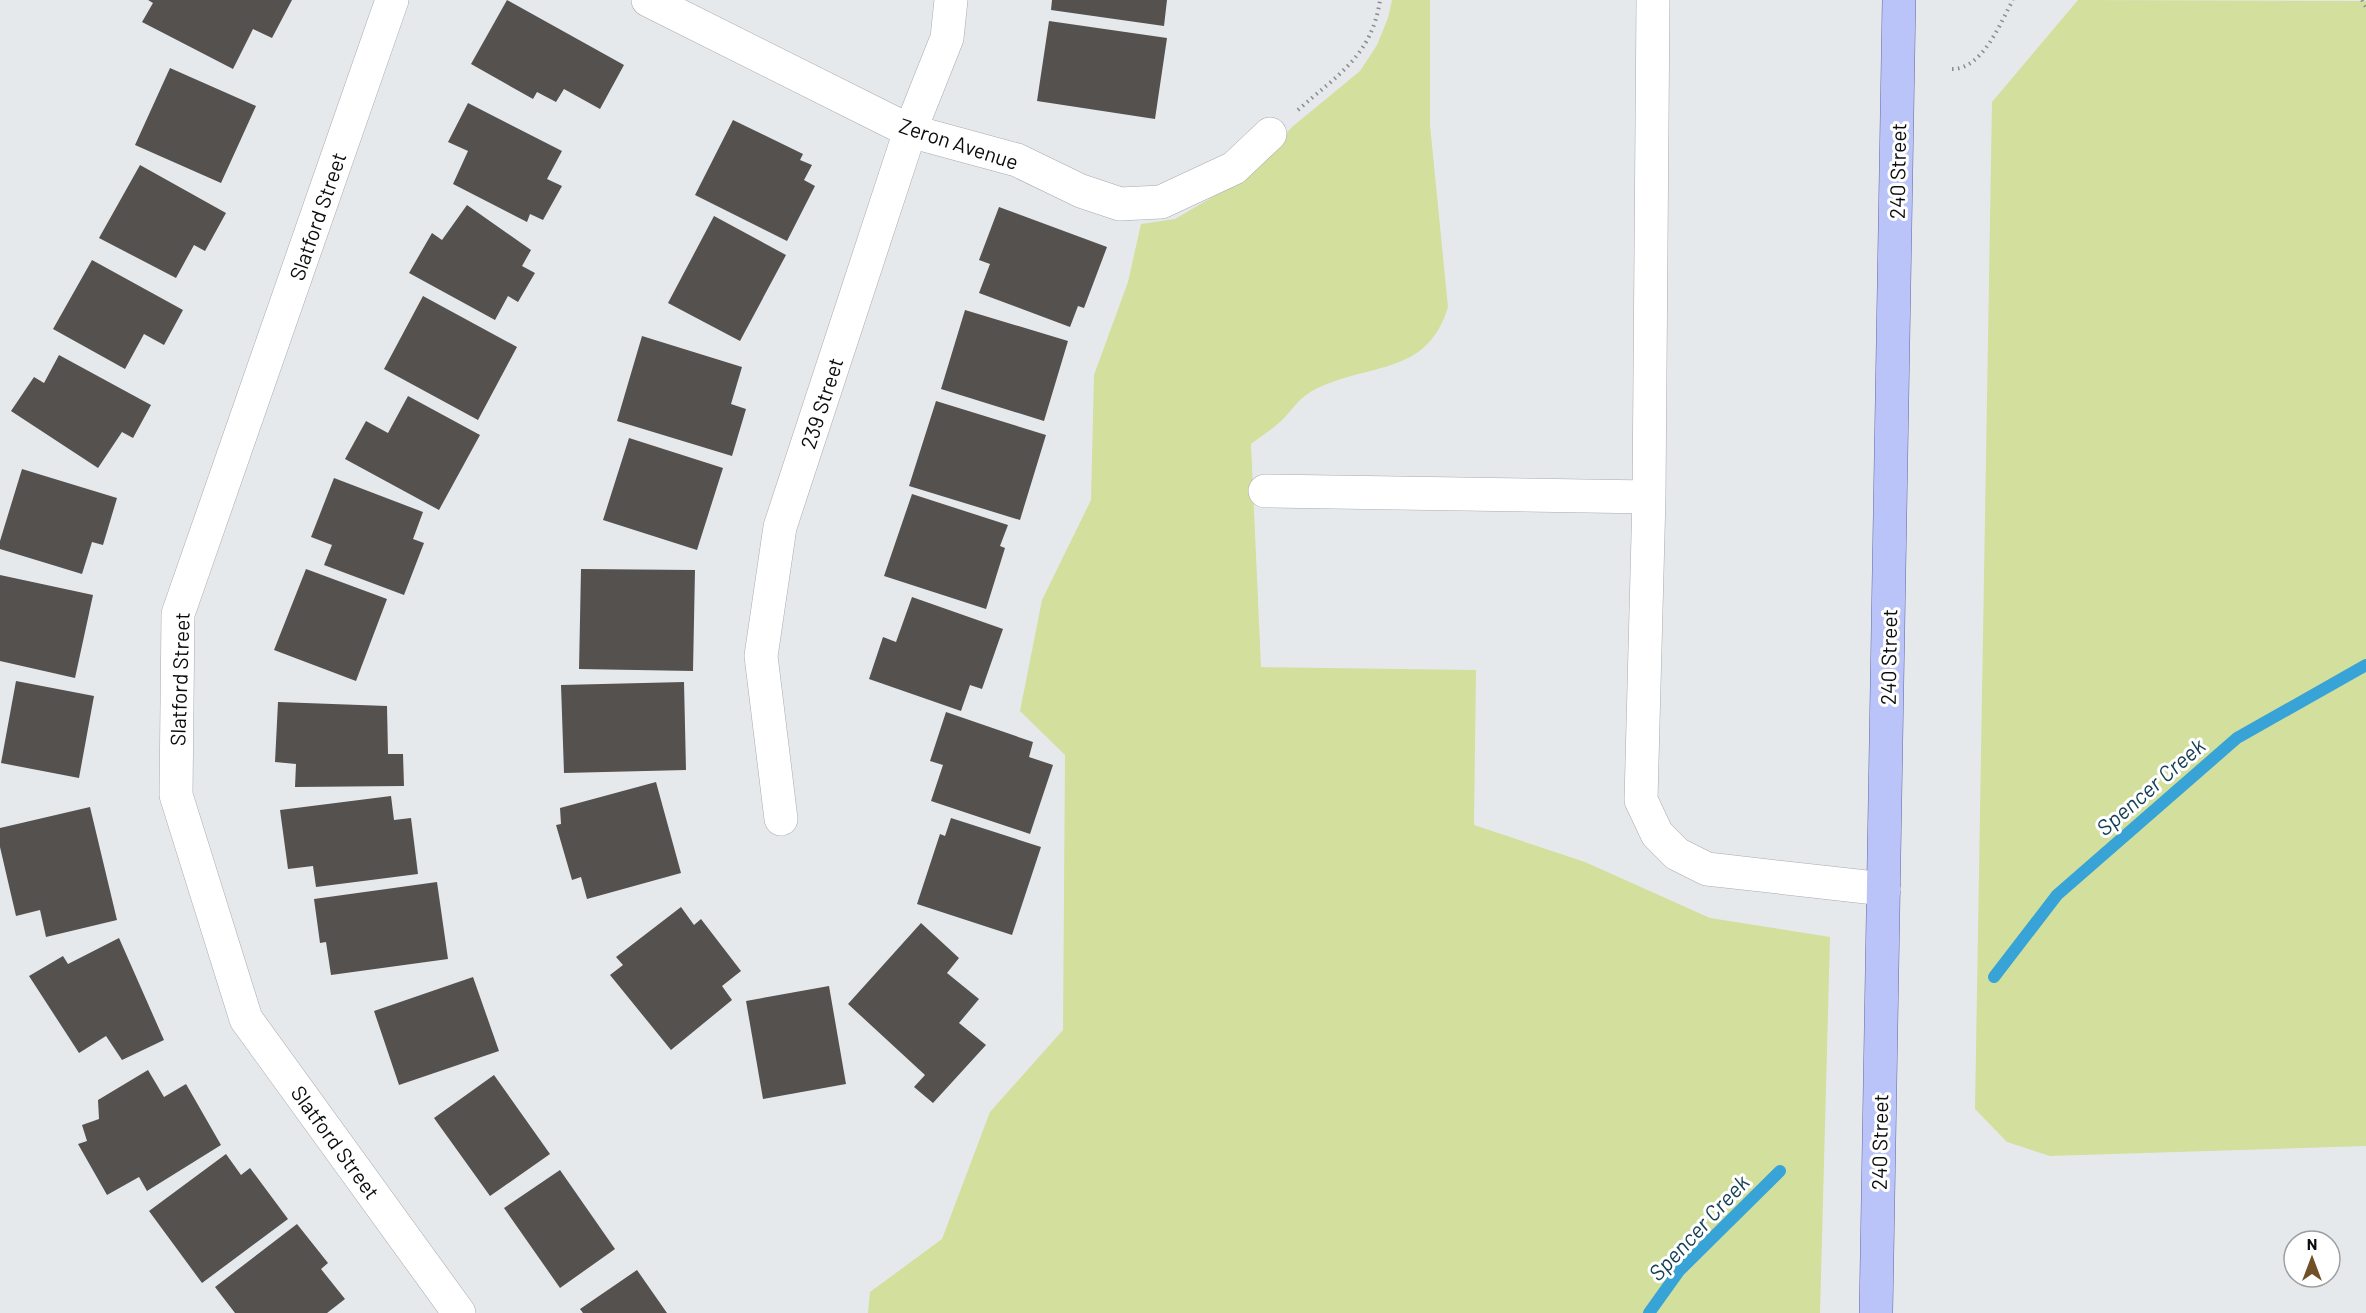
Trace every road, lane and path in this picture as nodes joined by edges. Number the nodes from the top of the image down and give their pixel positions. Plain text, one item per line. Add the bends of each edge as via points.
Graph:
1 (392, 0) edge
2 (648, 0) edge
3 (951, 0) edge
4 (1380, 0) edge
5 (1653, 0) edge
6 (1899, 0) edge
7 (2013, 0) edge
8 (2362, 0) edge
9 (2366, 7) edge
10 (1952, 69) dead end
11 (910, 131) junction
12 (1270, 134) joint
13 (1265, 491) dead end
14 (1649, 497) junction
15 (781, 819) dead end
16 (1884, 889) junction
17 (459, 1313) edge
18 (1876, 1313) edge

1 - 17 street, Slatford Street via 178,614 176,795 246,1019
2 - 11 street, Zeron Avenue
3 - 11 street, 239 Street via 947,38
4 - 12 path via 1377,24 1358,57
5 - 14 street
6 - 16 main road, 240 Street
7 - 10 path via 1978,58
8 - 9 path
11 - 12 street, Zeron Avenue via 1017,160 1120,204 1161,202 1234,168
11 - 15 street, 239 Street via 780,526 761,656
13 - 14 street
14 - 16 street via 1641,800 1657,834 1677,854 1707,869
16 - 18 main road, 240 Street

